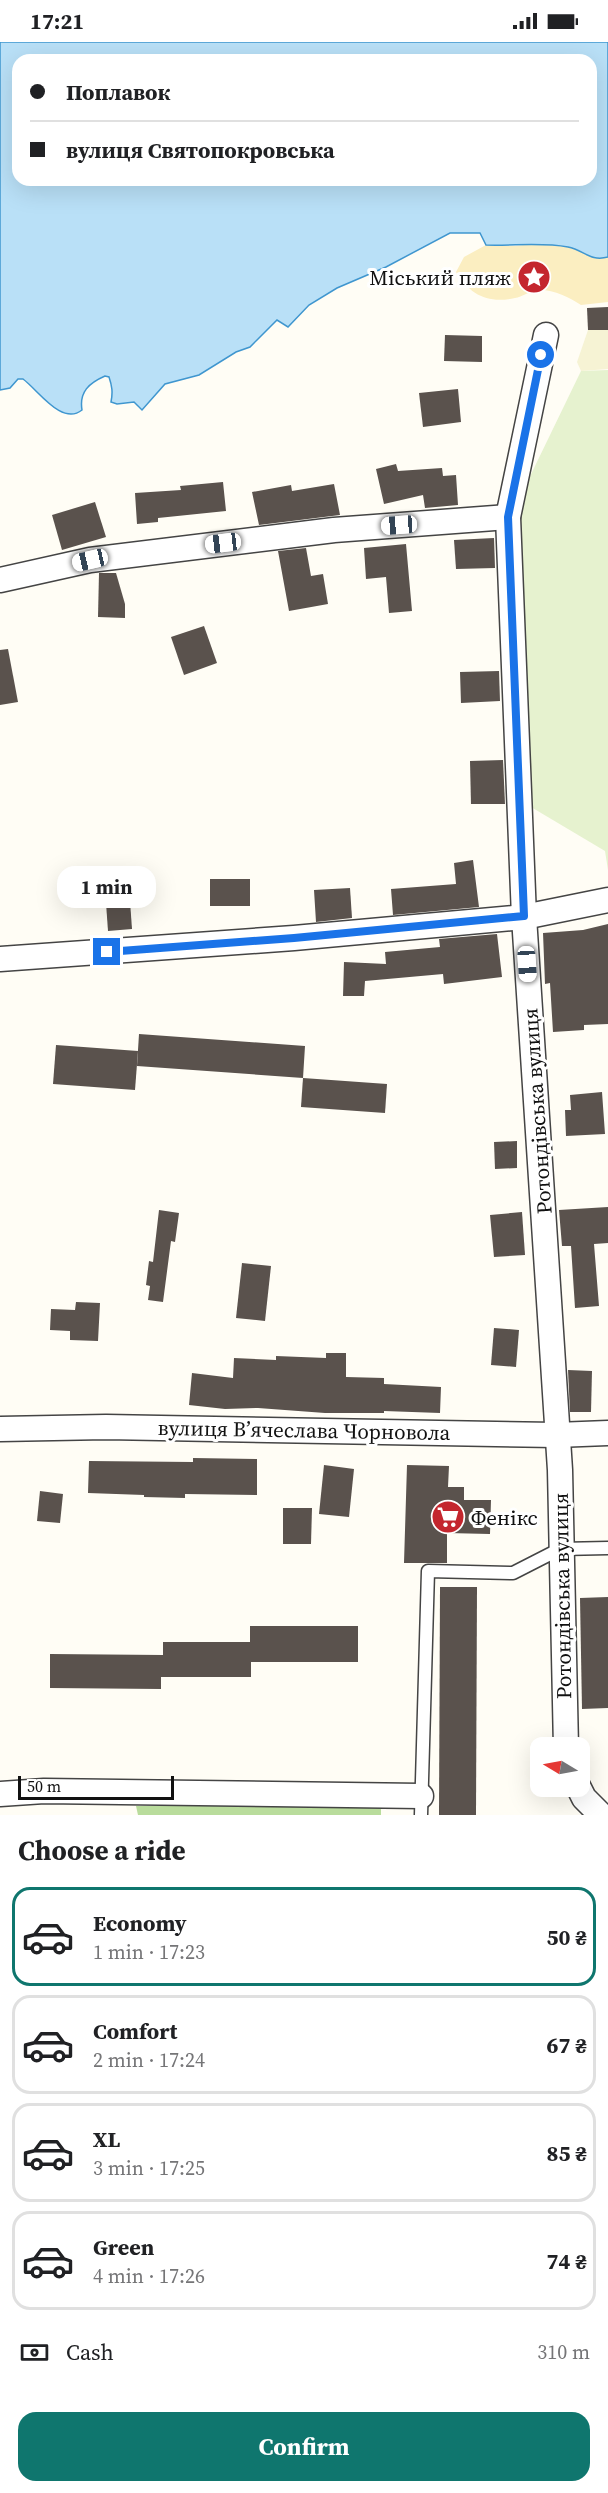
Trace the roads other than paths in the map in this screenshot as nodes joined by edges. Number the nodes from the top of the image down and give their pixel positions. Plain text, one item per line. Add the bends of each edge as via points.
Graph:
1 (546, 334) dead end
2 (508, 517) junction
3 (0, 580) edge
4 (608, 900) edge
5 (524, 916) junction
6 (0, 959) edge
7 (0, 1429) edge
8 (608, 1433) edge
9 (556, 1435) junction
10 (608, 1548) edge
11 (560, 1549) junction
12 (566, 1737) edge
13 (0, 1794) edge
14 (584, 1797) edge
15 (421, 1805) edge
16 (601, 1815) edge

1 - 2 street, Ротондівська вулиця
2 - 3 street via 334,530 101,558
2 - 5 street, Ротондівська вулиця
4 - 5 street
5 - 6 street via 294,938
5 - 9 street, Ротондівська вулиця
7 - 9 street, вулиця Вʼячеслава Чорновола via 106,1427
8 - 9 street, вулиця Вʼячеслава Чорновола
9 - 11 street, Ротондівська вулиця
10 - 11 lane
11 - 12 street, Ротондівська вулиця
11 - 15 lane via 513,1573 428,1571
13 - 15 street via 44,1791
14 - 16 street

